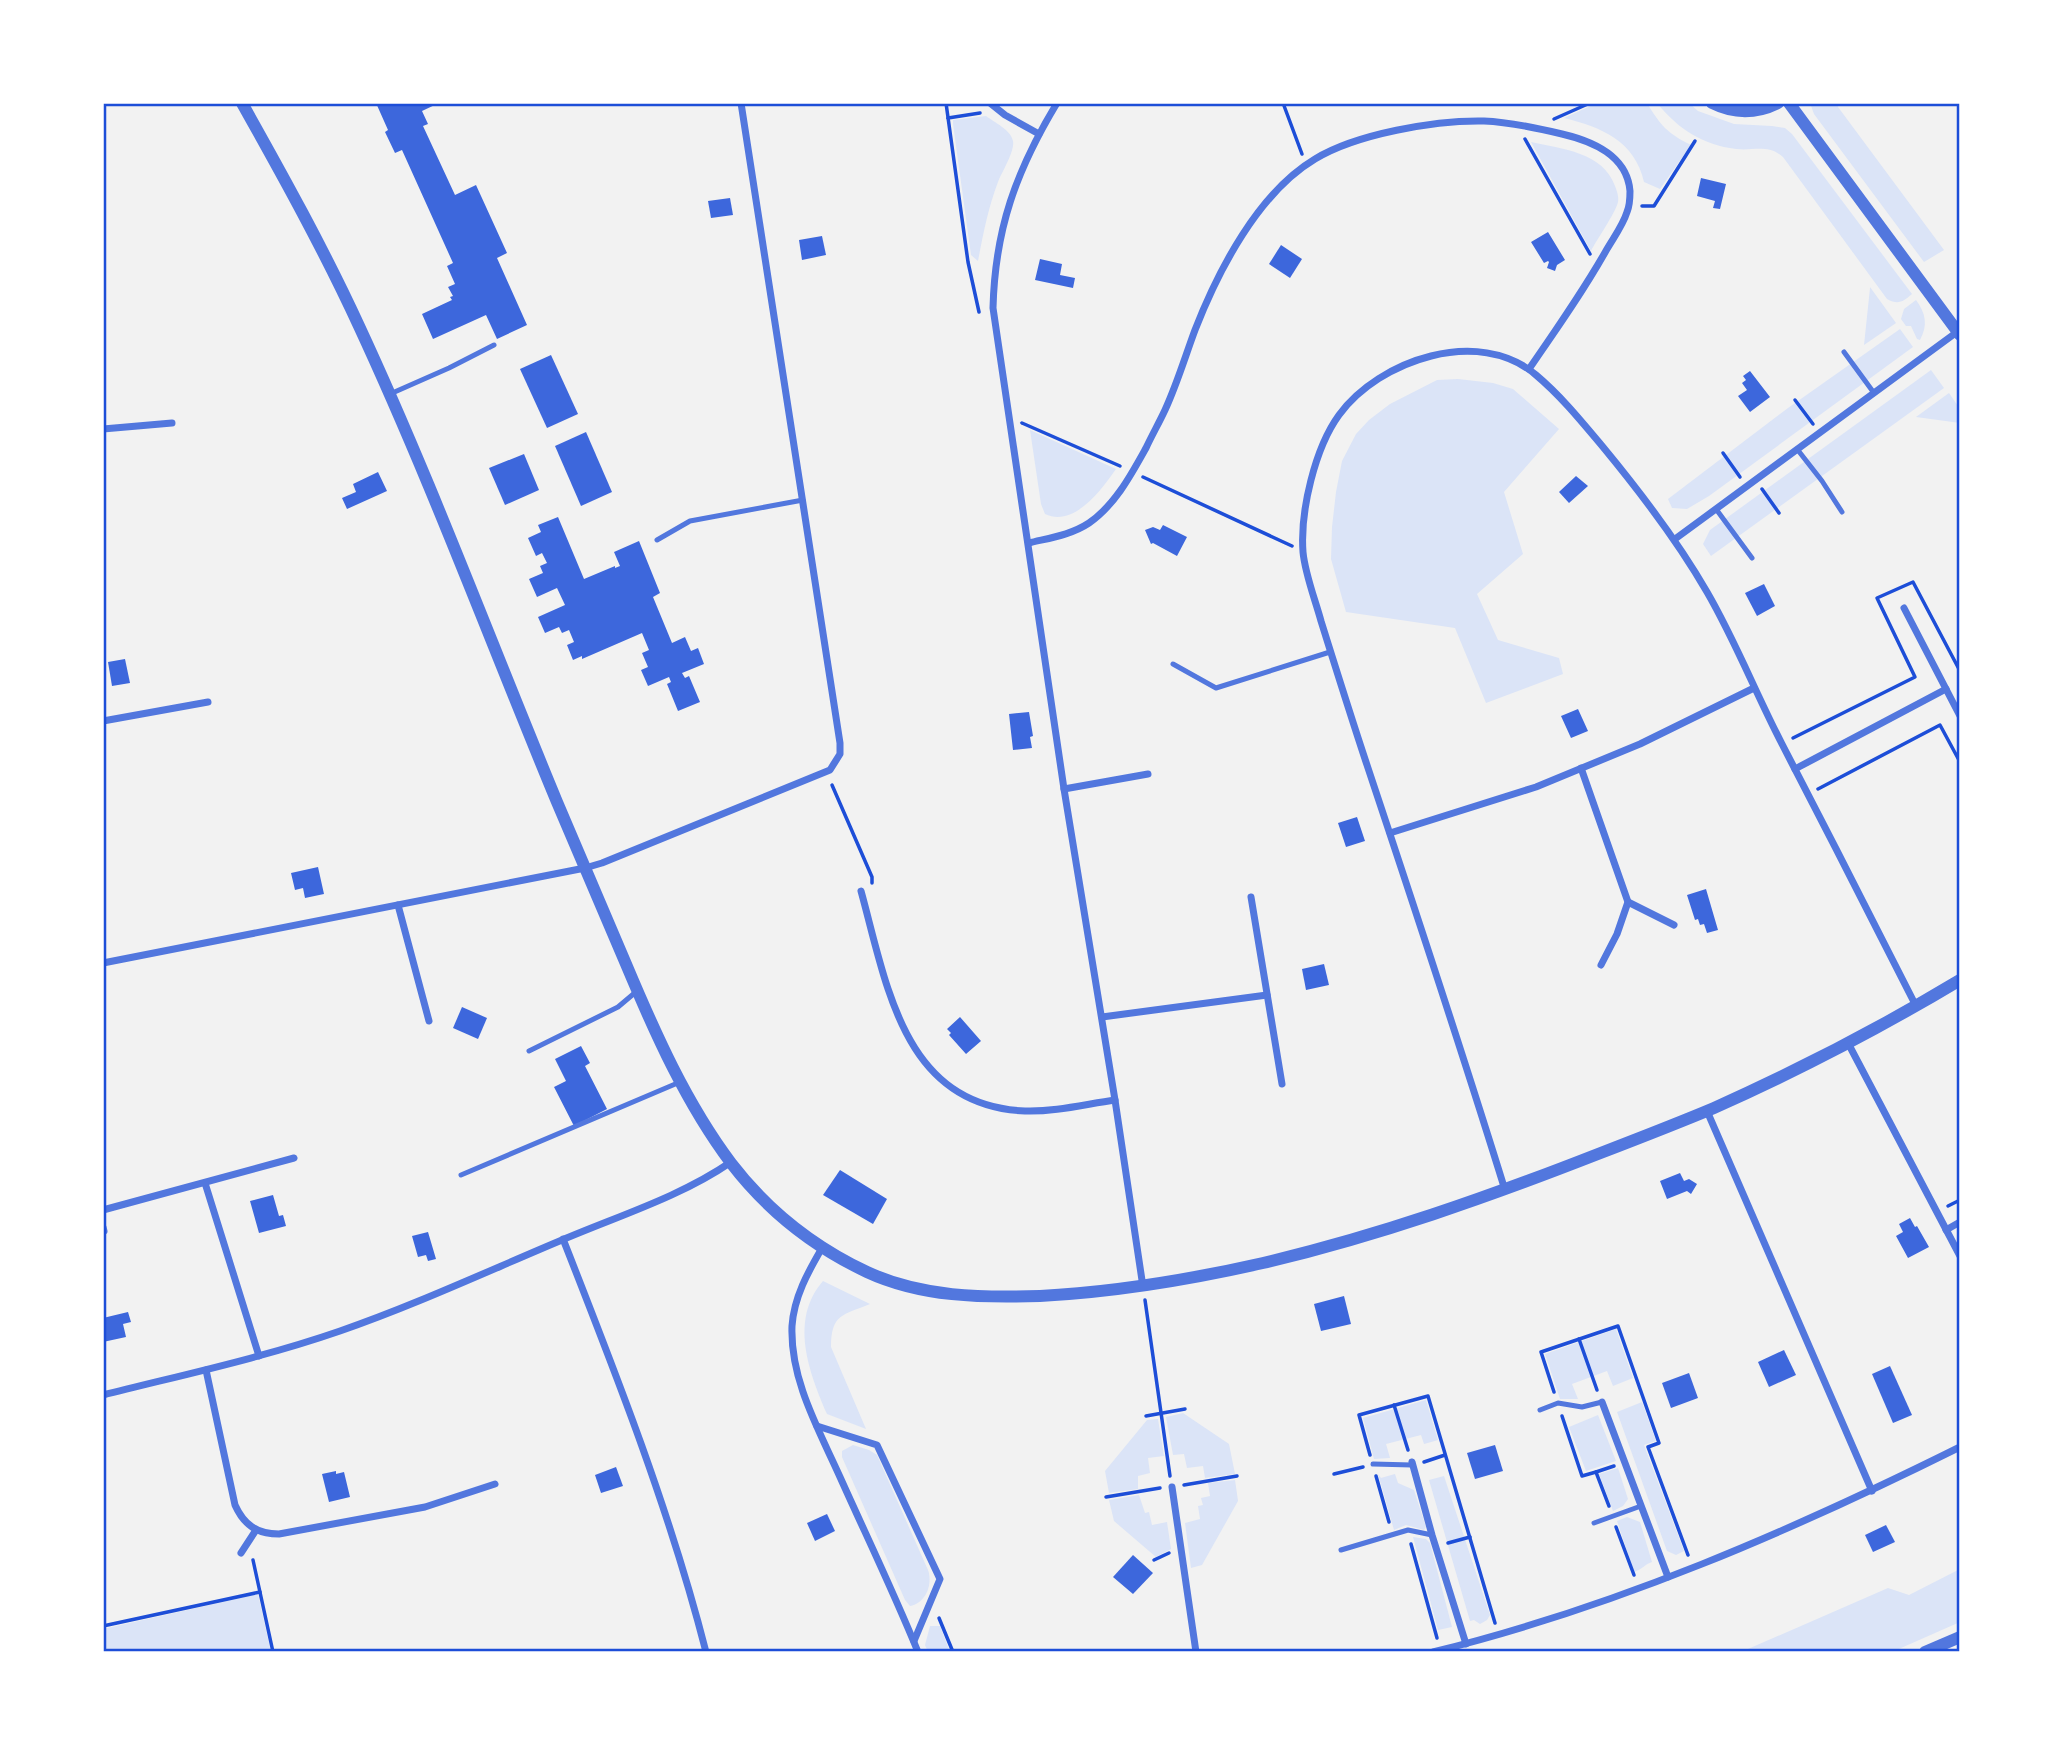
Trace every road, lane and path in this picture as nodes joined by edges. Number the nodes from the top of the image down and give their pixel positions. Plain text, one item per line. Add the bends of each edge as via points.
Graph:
1 (242, 103) edge
2 (741, 103) edge
3 (946, 103) edge
4 (990, 103) edge
5 (1057, 103) edge
6 (1283, 103) edge
7 (1590, 103) edge
8 (1712, 103) edge
9 (1778, 103) edge
10 (1789, 103) edge
11 (999, 110) junction
12 (948, 118) junction
13 (1517, 125) junction
14 (1532, 127) junction
15 (1039, 134) junction
16 (1695, 141) dead end
17 (1306, 165) junction
18 (1629, 205) junction
19 (1597, 267) junction
20 (979, 312) dead end
21 (1959, 334) edge
22 (494, 345) dead end
23 (1844, 352) dead end
24 (1529, 369) junction
25 (1874, 393) junction
26 (390, 394) junction
27 (1795, 400) dead end
28 (1009, 417) junction
29 (172, 424) dead end
30 (103, 429) edge
31 (1819, 433) junction
32 (1797, 449) junction
33 (1723, 453) dead end
34 (1133, 472) junction
35 (1756, 480) junction
36 (1746, 487) junction
37 (803, 500) junction
38 (1716, 509) junction
39 (1842, 512) dead end
40 (1779, 513) dead end
41 (1675, 539) junction
42 (657, 540) dead end
43 (1029, 543) junction
44 (1303, 552) junction
45 (1752, 558) dead end
46 (1904, 608) dead end
47 (1331, 652) junction
48 (1173, 664) dead end
49 (1960, 671) edge
50 (1754, 688) junction
51 (1946, 689) junction
52 (208, 702) dead end
53 (1960, 716) edge
54 (103, 721) edge
55 (1782, 744) junction
56 (1960, 762) edge
57 (1581, 768) junction
58 (1795, 769) junction
59 (822, 774) junction
60 (1147, 774) dead end
61 (1064, 789) junction
62 (1808, 794) junction
63 (1390, 833) junction
64 (585, 868) junction
65 (861, 891) joint
66 (1251, 897) dead end
67 (1628, 902) junction
68 (398, 905) junction
69 (1674, 925) dead end
70 (103, 962) edge
71 (1601, 965) dead end
72 (1960, 980) edge
73 (638, 991) junction
74 (1267, 995) junction
75 (1916, 1006) junction
76 (1102, 1017) junction
77 (429, 1021) dead end
78 (1848, 1043) junction
79 (529, 1051) dead end
80 (680, 1082) junction
81 (1282, 1084) dead end
82 (1115, 1100) junction
83 (1707, 1111) junction
84 (294, 1158) dead end
85 (731, 1162) junction
86 (461, 1175) dead end
87 (205, 1183) junction
88 (1506, 1190) junction
89 (103, 1210) edge
90 (1960, 1222) edge
91 (1945, 1230) junction
92 (563, 1239) junction
93 (822, 1248) junction
94 (1960, 1256) edge
95 (1143, 1287) junction
96 (1578, 1339) dead end
97 (259, 1356) junction
98 (206, 1370) junction
99 (103, 1395) edge
100 (1602, 1402) junction
101 (1394, 1405) dead end
102 (1185, 1409) dead end
103 (1540, 1410) dead end
104 (1161, 1413) junction
105 (1146, 1416) dead end
106 (817, 1426) junction
107 (1960, 1447) edge
108 (1445, 1455) dead end
109 (1373, 1464) joint
110 (1412, 1464) junction
111 (1334, 1474) dead end
112 (495, 1484) dead end
113 (1172, 1486) joint
114 (1872, 1491) junction
115 (1641, 1506) junction
116 (1594, 1523) dead end
117 (256, 1530) junction
118 (1408, 1530) junction
119 (1432, 1535) junction
120 (249, 1541) junction
121 (1341, 1550) dead end
122 (241, 1553) dead end
123 (1668, 1577) junction
124 (260, 1592) junction
125 (931, 1600) junction
126 (103, 1626) edge
127 (1960, 1637) edge
128 (914, 1641) junction
129 (1466, 1643) junction
130 (1436, 1651) edge
131 (273, 1652) edge
132 (706, 1652) edge
133 (918, 1652) edge
134 (953, 1652) edge
135 (1196, 1652) edge
136 (1925, 1652) edge

1 - 26 street via 328,263
2 - 37 street
3 - 12 path
4 - 11 street
5 - 15 street
6 - 17 path
7 - 14 path
8 - 9 street via 1744,112
10 - 21 street
11 - 12 path
11 - 15 street
12 - 20 path
13 - 14 street
13 - 17 street via 1482,121 1373,136 1334,149
13 - 19 path
14 - 18 street via 1576,137 1605,150 1626,175
15 - 28 street via 1006,212 994,276 993,308
16 - 18 path via 1654,206
17 - 34 street via 1262,209 1234,251
18 - 19 street
19 - 24 street
21 - 25 street
22 - 26 lane
23 - 25 lane
24 - 41 street via 1581,421
24 - 44 street via 1493,354 1448,352 1390,371 1373,382 1329,429 1310,485
25 - 31 street
26 - 64 street
27 - 31 path
28 - 34 path
28 - 43 street
29 - 30 street
31 - 32 street
32 - 35 street
32 - 39 lane
33 - 36 path
34 - 43 street via 1089,523
34 - 44 path
35 - 36 street
35 - 40 path
36 - 38 street
37 - 42 lane via 690,521
37 - 59 street via 840,743 836,762
38 - 41 street
38 - 45 lane
41 - 50 street via 1709,595
43 - 61 street
44 - 47 street
46 - 51 street
47 - 48 lane via 1216,688
47 - 63 street
49 - 55 path via 1913,582 1877,598 1915,677
50 - 55 street
50 - 57 street
51 - 53 street
51 - 58 street
52 - 54 street
55 - 58 street
56 - 62 path via 1940,725
57 - 63 street
57 - 67 street
58 - 62 street
59 - 64 street
59 - 65 path via 826,787 833,784 872,877 873,889
60 - 61 street
61 - 76 street
62 - 75 street
63 - 88 street
64 - 68 street
64 - 73 street
65 - 82 street via 893,1006 925,1065 946,1083 990,1107 1026,1111
66 - 74 street
67 - 69 street
67 - 71 street
68 - 70 street
68 - 77 street
72 - 75 street
73 - 79 lane via 618,1007
73 - 80 street
74 - 76 street
74 - 81 street
75 - 78 street
76 - 82 street
78 - 83 street
78 - 91 street
80 - 85 street
80 - 86 lane
82 - 95 street
83 - 88 street
83 - 114 street
84 - 87 street
85 - 92 street via 707,1178
85 - 93 street via 757,1194
87 - 89 street
87 - 97 street
88 - 95 street via 1312,1251
90 - 91 street
91 - 94 street
92 - 97 street via 377,1317
92 - 132 street via 646,1460
93 - 95 street via 874,1275 939,1293 1022,1297
93 - 106 street via 807,1273 792,1328 795,1365
95 - 104 path
96 - 100 path
97 - 98 street
98 - 99 street
98 - 117 street via 235,1505 242,1519
100 - 103 lane via 1582,1407 1558,1403
100 - 115 street
101 - 110 path
102 - 104 path
104 - 105 path
104 - 113 path
106 - 125 street via 877,1445 940,1579
106 - 128 street
107 - 114 street
108 - 110 path
109 - 110 lane
109 - 111 path
110 - 119 street
112 - 117 street via 425,1507 279,1534
113 - 135 street
114 - 123 street
115 - 116 lane
115 - 123 street
117 - 120 street
118 - 119 lane
118 - 121 lane
118 - 130 path
119 - 129 street
120 - 122 street
120 - 124 path
123 - 129 street via 1564,1615
124 - 126 path
124 - 131 path
125 - 128 street
125 - 134 path
127 - 136 street
128 - 133 street
129 - 130 street

